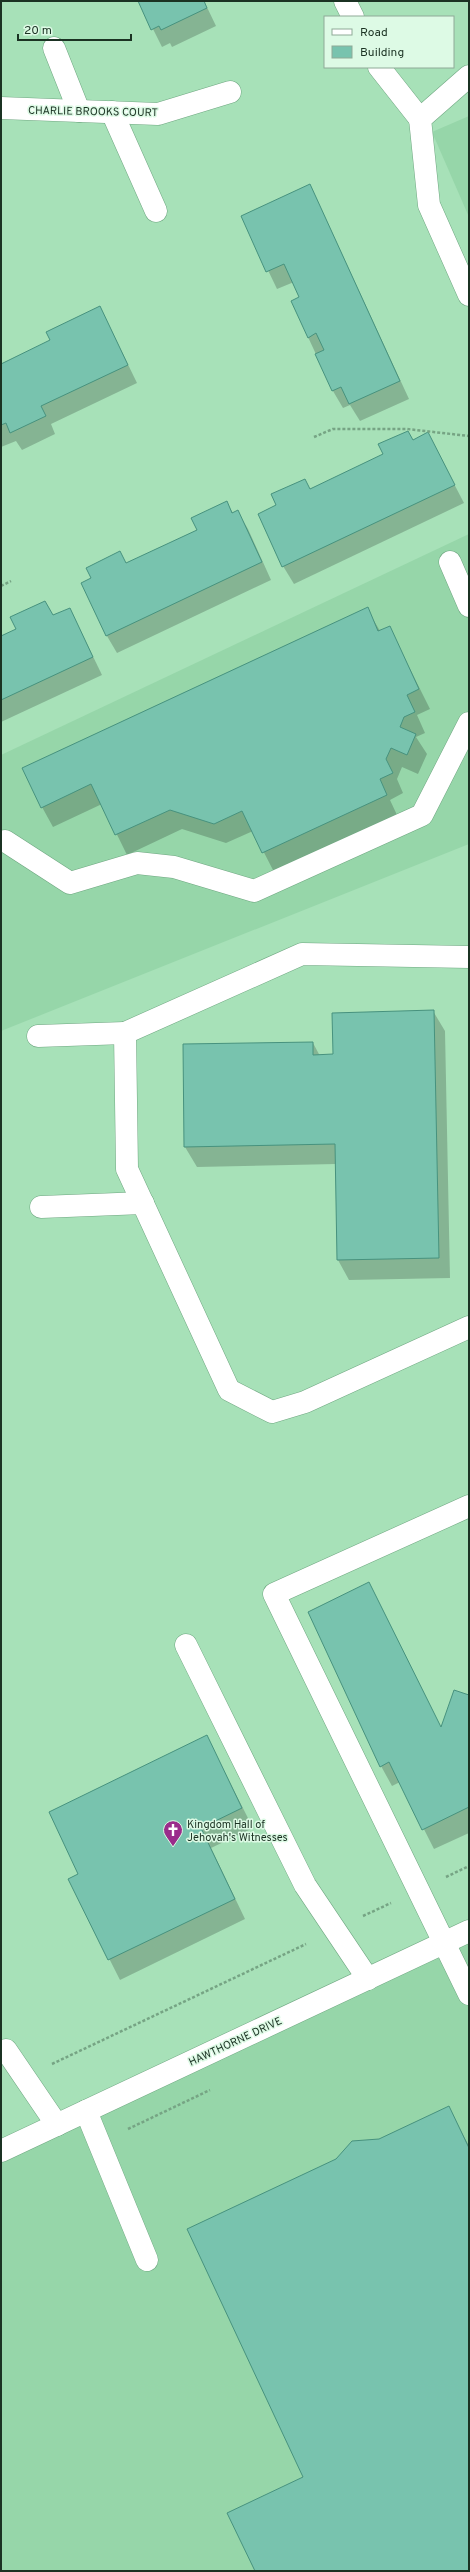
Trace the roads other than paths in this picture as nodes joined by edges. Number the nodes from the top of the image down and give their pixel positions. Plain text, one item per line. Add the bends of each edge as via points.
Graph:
1 (345, 1) edge
2 (352, 16) edge
3 (54, 48) dead end
4 (380, 68) edge
5 (469, 76) edge
6 (230, 92) dead end
7 (1, 108) edge
8 (79, 111) junction
9 (112, 112) junction
10 (420, 119) junction
11 (156, 211) dead end
12 (469, 296) edge
13 (450, 562) dead end
14 (469, 606) edge
15 (469, 724) edge
16 (5, 841) dead end
17 (469, 957) edge
18 (125, 1033) junction
19 (38, 1036) dead end
20 (142, 1203) junction
21 (41, 1207) dead end
22 (469, 1327) edge
23 (469, 1506) edge
24 (186, 1645) dead end
25 (469, 1930) edge
26 (444, 1942) junction
27 (368, 1979) junction
28 (469, 1994) edge
29 (6, 2050) dead end
30 (86, 2111) junction
31 (56, 2125) junction
32 (1, 2151) edge
33 (147, 2260) dead end

1 - 2 street
3 - 8 street
4 - 10 street
5 - 10 street
6 - 9 street, CHARLIE BROOKS COURT via 158,114
7 - 8 street, CHARLIE BROOKS COURT
8 - 9 street, CHARLIE BROOKS COURT
9 - 11 street
10 - 12 street via 429,205
13 - 14 street
15 - 16 street via 422,815 254,891 174,867 137,863 70,884
17 - 18 street via 302,954
18 - 19 street
18 - 20 street via 127,1169
20 - 21 street
20 - 22 street via 228,1390 272,1412 305,1402
23 - 26 street via 274,1594
24 - 27 street via 305,1885
25 - 26 street, HAWTHORNE DRIVE
26 - 27 street, HAWTHORNE DRIVE
26 - 28 street
27 - 30 street, HAWTHORNE DRIVE
29 - 31 street
30 - 31 street, HAWTHORNE DRIVE
30 - 33 street
31 - 32 street, HAWTHORNE DRIVE

